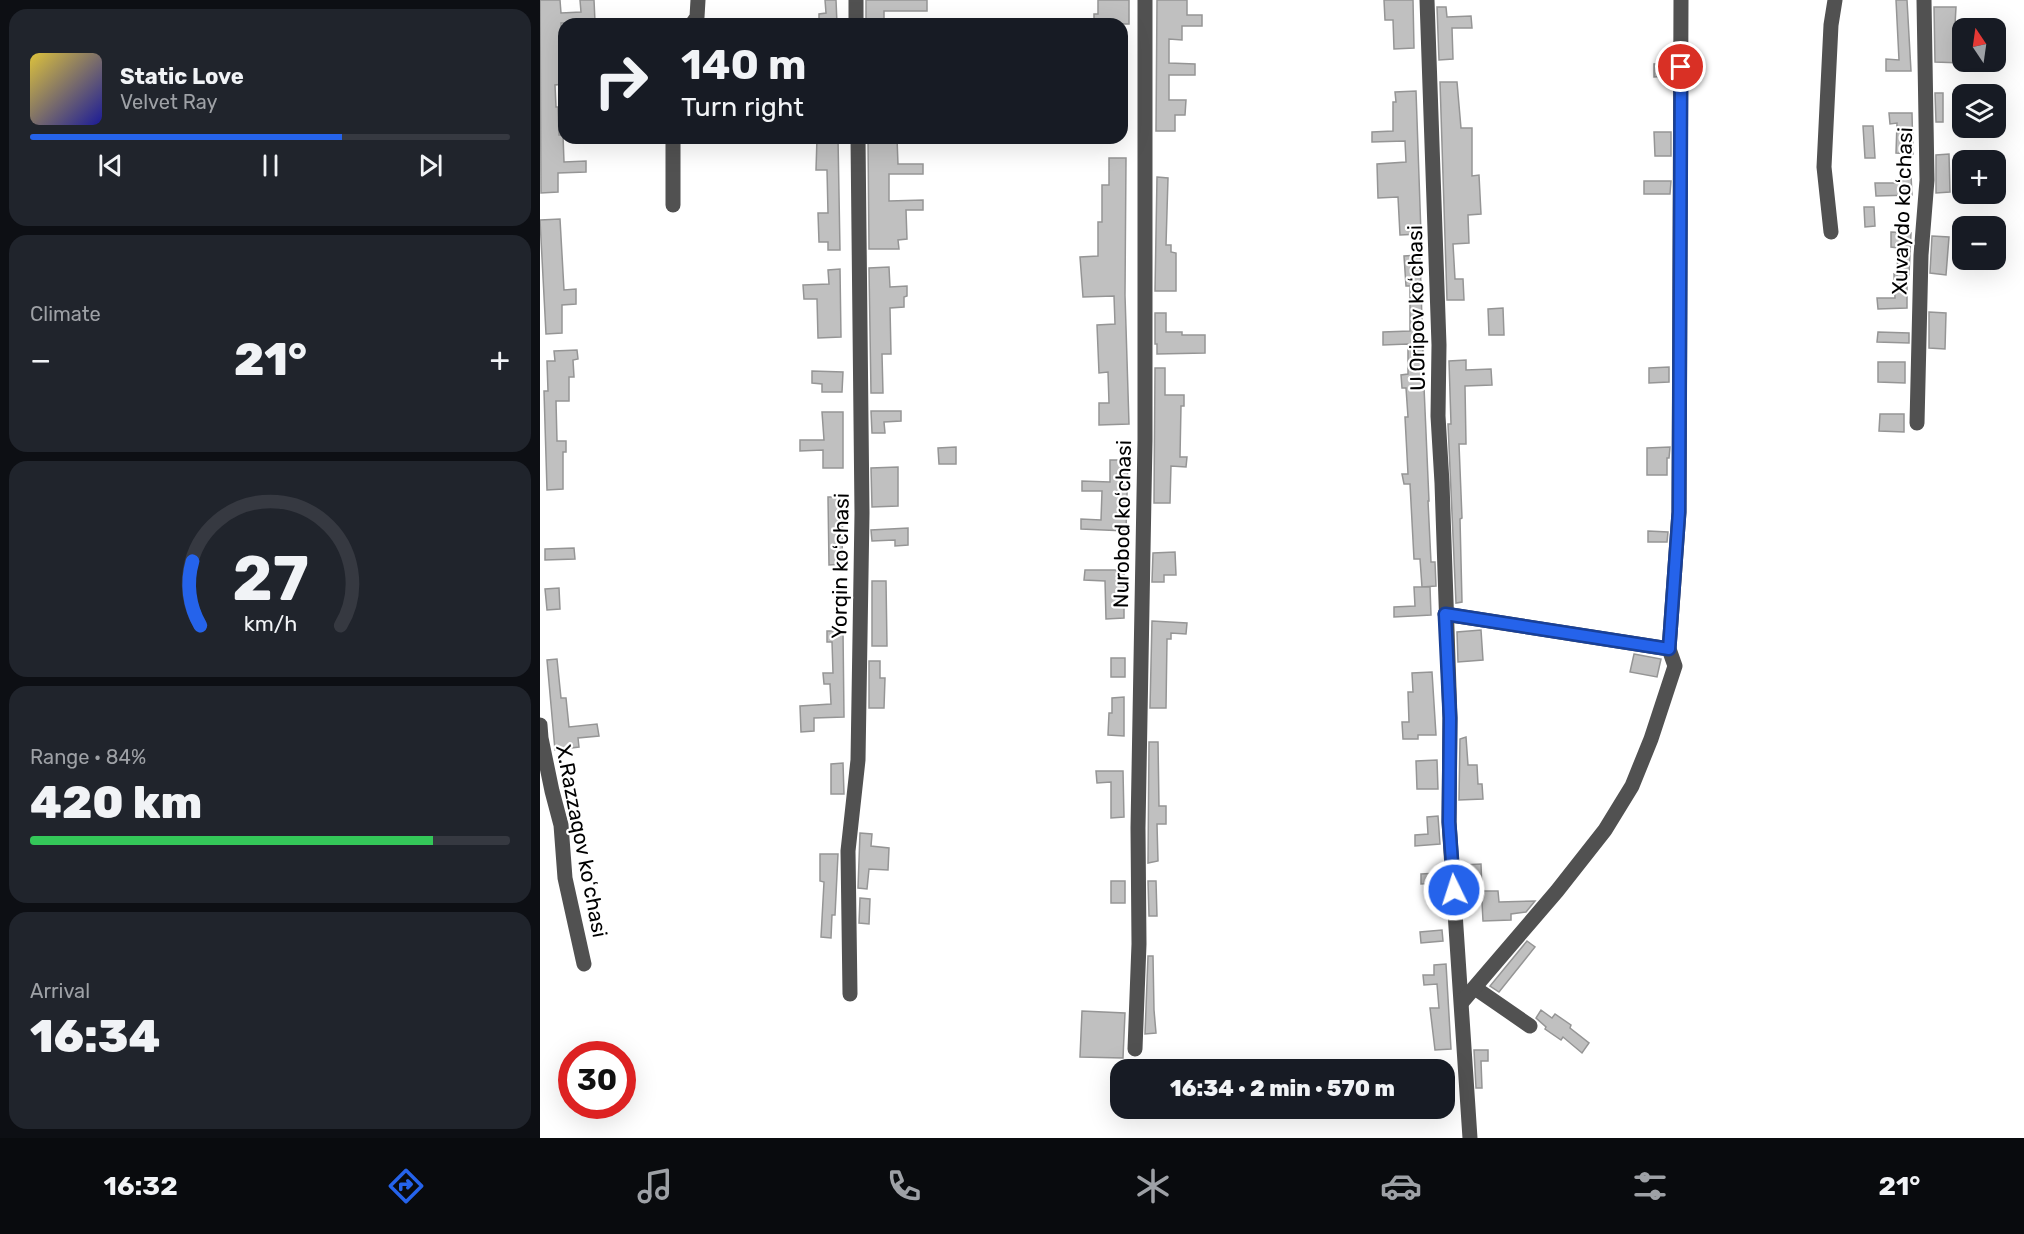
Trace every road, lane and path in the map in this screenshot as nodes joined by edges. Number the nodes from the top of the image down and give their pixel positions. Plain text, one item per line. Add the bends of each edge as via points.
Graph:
1 (698, 0) edge
2 (856, 0) edge
3 (1145, 0) edge
4 (1427, 0) edge
5 (1681, 0) edge
6 (1835, 0) edge
7 (1924, 0) edge
8 (696, 18) edge
9 (856, 18) edge
10 (673, 144) edge
11 (858, 144) edge
12 (673, 205) dead end
13 (1831, 232) dead end
14 (1917, 423) dead end
15 (1445, 614) junction
16 (1669, 649) junction
17 (540, 725) edge
18 (584, 964) dead end
19 (1475, 988) junction
20 (850, 994) dead end
21 (1462, 1002) junction
22 (1530, 1026) dead end
23 (1135, 1049) dead end
24 (1470, 1138) edge

1 - 8 street
2 - 9 street
3 - 23 street, Nurobod koʻchasi via 1145,440
4 - 15 street, U.Oripov koʻchasi
5 - 16 street via 1679,512
6 - 13 street via 1824,167
7 - 14 street, Xuvaydo koʻchasi via 1927,180
10 - 12 street
11 - 20 street, Yorqin koʻchasi via 862,513 858,760 848,851
15 - 16 street
15 - 21 street, U.Oripov koʻchasi via 1449,822
16 - 19 street via 1675,666 1632,786 1605,830
17 - 18 street, X.Razzaqov koʻchasi via 561,825 565,878
19 - 21 street
19 - 22 street
21 - 24 street, U.Oripov koʻchasi

